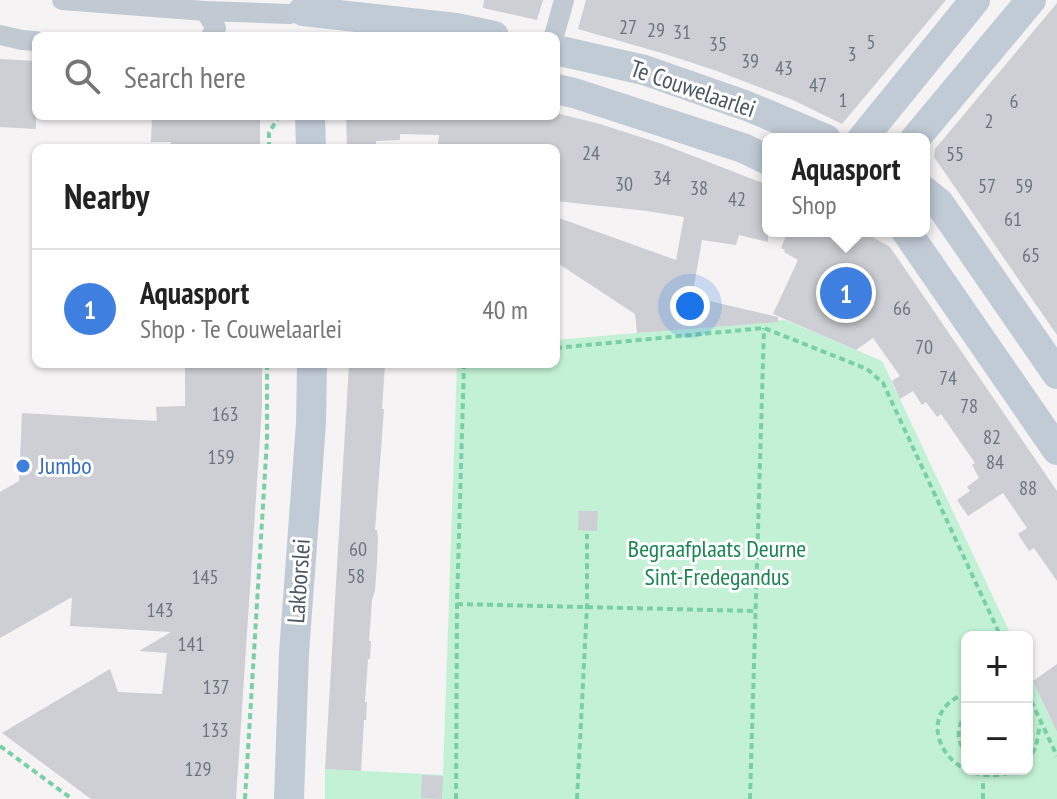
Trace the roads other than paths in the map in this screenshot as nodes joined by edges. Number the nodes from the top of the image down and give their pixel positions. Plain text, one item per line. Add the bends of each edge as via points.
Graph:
1 (62, 0) edge
2 (564, 0) edge
3 (975, 0) edge
4 (1031, 0) edge
5 (205, 11) junction
6 (312, 16) edge
7 (388, 28) edge
8 (214, 32) edge
9 (475, 32) edge
10 (555, 32) edge
11 (0, 35) edge
12 (32, 41) edge
13 (560, 51) edge
14 (560, 90) edge
15 (812, 133) edge
16 (867, 133) edge
17 (920, 133) edge
18 (762, 157) edge
19 (930, 196) edge
20 (910, 237) edge
21 (312, 368) edge
22 (1057, 374) edge
23 (1057, 450) edge
24 (289, 799) edge

1 - 5 street
2 - 10 street
3 - 16 street
4 - 17 street
5 - 6 street
5 - 8 street
6 - 7 street
7 - 9 street
11 - 12 street
13 - 15 street, Te Couwelaarlei via 644,70
14 - 18 street, Te Couwelaarlei
19 - 22 street
20 - 23 street
21 - 24 street, Lakborslei

